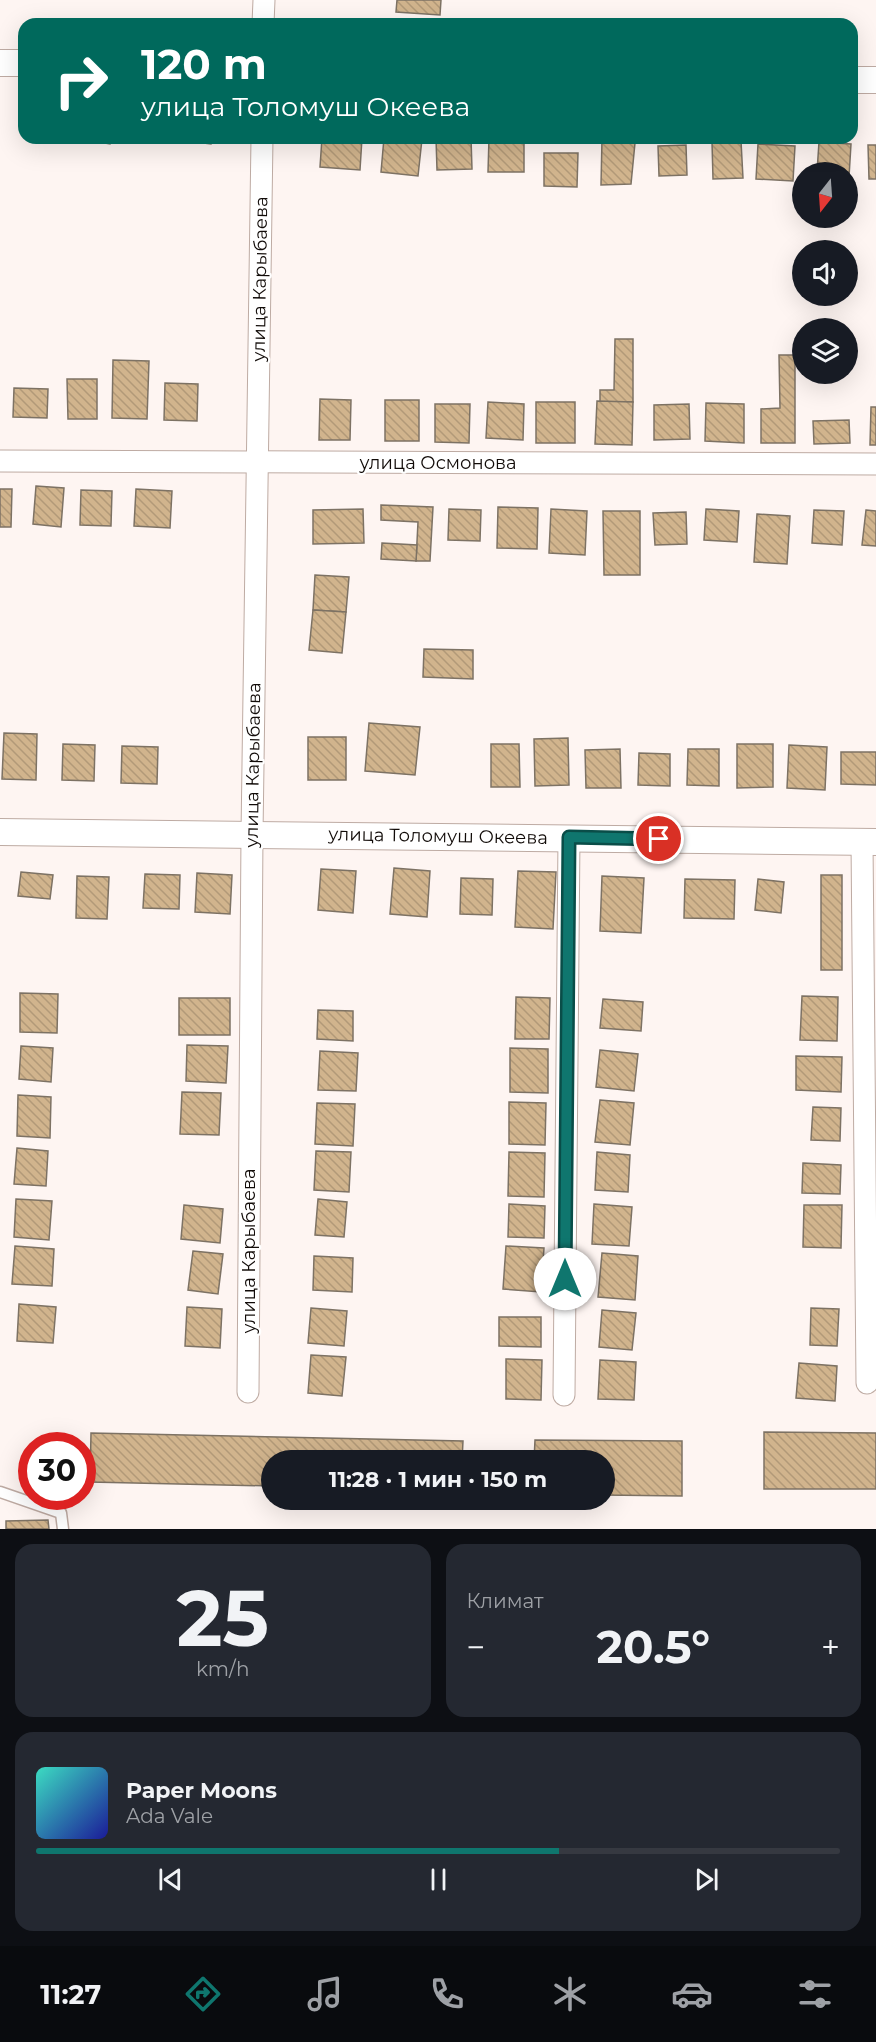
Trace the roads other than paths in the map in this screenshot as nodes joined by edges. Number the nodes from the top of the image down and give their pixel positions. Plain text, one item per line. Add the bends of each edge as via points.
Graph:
1 (264, 0) edge
2 (263, 18) edge
3 (0, 63) edge
4 (18, 63) edge
5 (858, 80) edge
6 (876, 80) edge
7 (262, 144) edge
8 (0, 462) edge
9 (258, 462) junction
10 (876, 464) edge
11 (0, 832) edge
12 (252, 834) junction
13 (569, 837) junction
14 (869, 842) edge
15 (867, 1383) dead end
16 (248, 1392) dead end
17 (564, 1395) dead end
18 (0, 1492) edge
19 (63, 1529) edge

1 - 2 street
3 - 4 street
5 - 6 street
7 - 9 street, улица Карыбаева
8 - 9 street, улица Осмонова
9 - 10 street, улица Осмонова
9 - 12 street, улица Карыбаева
11 - 12 street, улица Толомуш Океева
12 - 13 street, улица Толомуш Океева
12 - 16 street, улица Карыбаева
13 - 14 street, улица Толомуш Океева
13 - 17 street
14 - 15 street
18 - 19 lane via 61,1513

